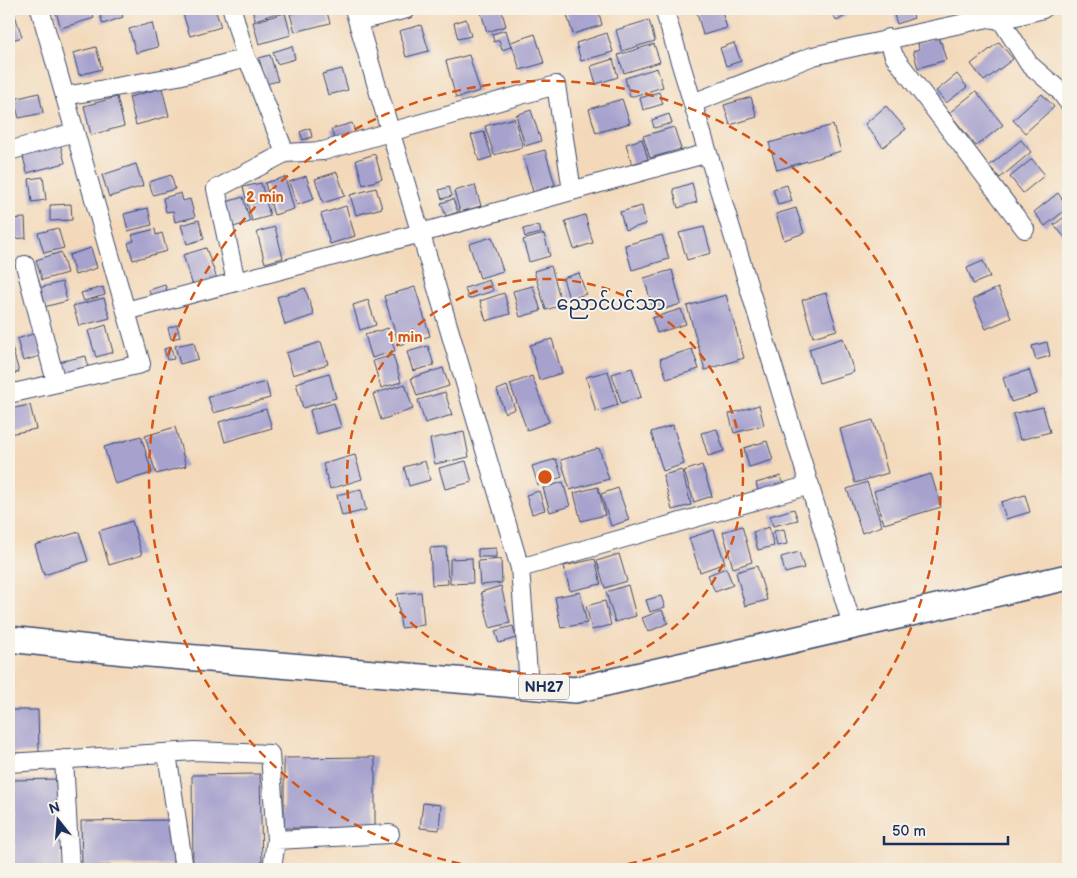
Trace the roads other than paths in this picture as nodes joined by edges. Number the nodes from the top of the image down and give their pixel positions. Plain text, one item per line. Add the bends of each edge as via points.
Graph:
1 (40, 9) edge
2 (232, 9) edge
3 (407, 9) edge
4 (664, 9) edge
5 (1043, 9) edge
6 (356, 15) edge
7 (1001, 20) junction
8 (888, 38) junction
9 (246, 58) junction
10 (65, 96) junction
11 (1068, 102) edge
12 (693, 103) junction
13 (75, 132) junction
14 (390, 132) junction
15 (9, 151) edge
16 (285, 153) junction
17 (708, 153) junction
18 (572, 191) junction
19 (1025, 229) dead end
20 (421, 233) junction
21 (24, 265) dead end
22 (236, 282) junction
23 (126, 310) junction
24 (56, 382) junction
25 (9, 394) edge
26 (810, 485) junction
27 (520, 568) junction
28 (1068, 577) edge
29 (854, 626) junction
30 (9, 639) edge
31 (529, 686) junction
32 (167, 753) junction
33 (64, 759) junction
34 (9, 762) edge
35 (390, 834) dead end
36 (276, 840) junction
37 (70, 869) edge
38 (184, 869) edge
39 (272, 869) edge

1 - 10 street
2 - 9 street
3 - 6 street
4 - 12 street
5 - 7 street
6 - 14 street
7 - 8 street via 988,18
7 - 11 street via 1029,64
8 - 12 street via 813,56
8 - 19 street via 894,56
9 - 10 street via 178,76
9 - 16 street
10 - 13 street
12 - 17 street
13 - 15 street
13 - 23 street
14 - 16 street via 323,151
14 - 18 street via 556,85
14 - 20 street
16 - 22 street via 216,189
17 - 18 street
17 - 26 street
18 - 20 street
20 - 22 street
20 - 27 street
21 - 24 street
22 - 23 street
23 - 24 street via 142,364
24 - 25 street
26 - 27 street
26 - 29 street
27 - 31 street
28 - 29 highway, NH27
29 - 31 highway, NH27 via 575,690
30 - 31 highway, NH27 via 125,652
32 - 33 street
32 - 36 street via 270,754
32 - 38 street
33 - 34 street
33 - 37 street
35 - 36 street
36 - 39 street

